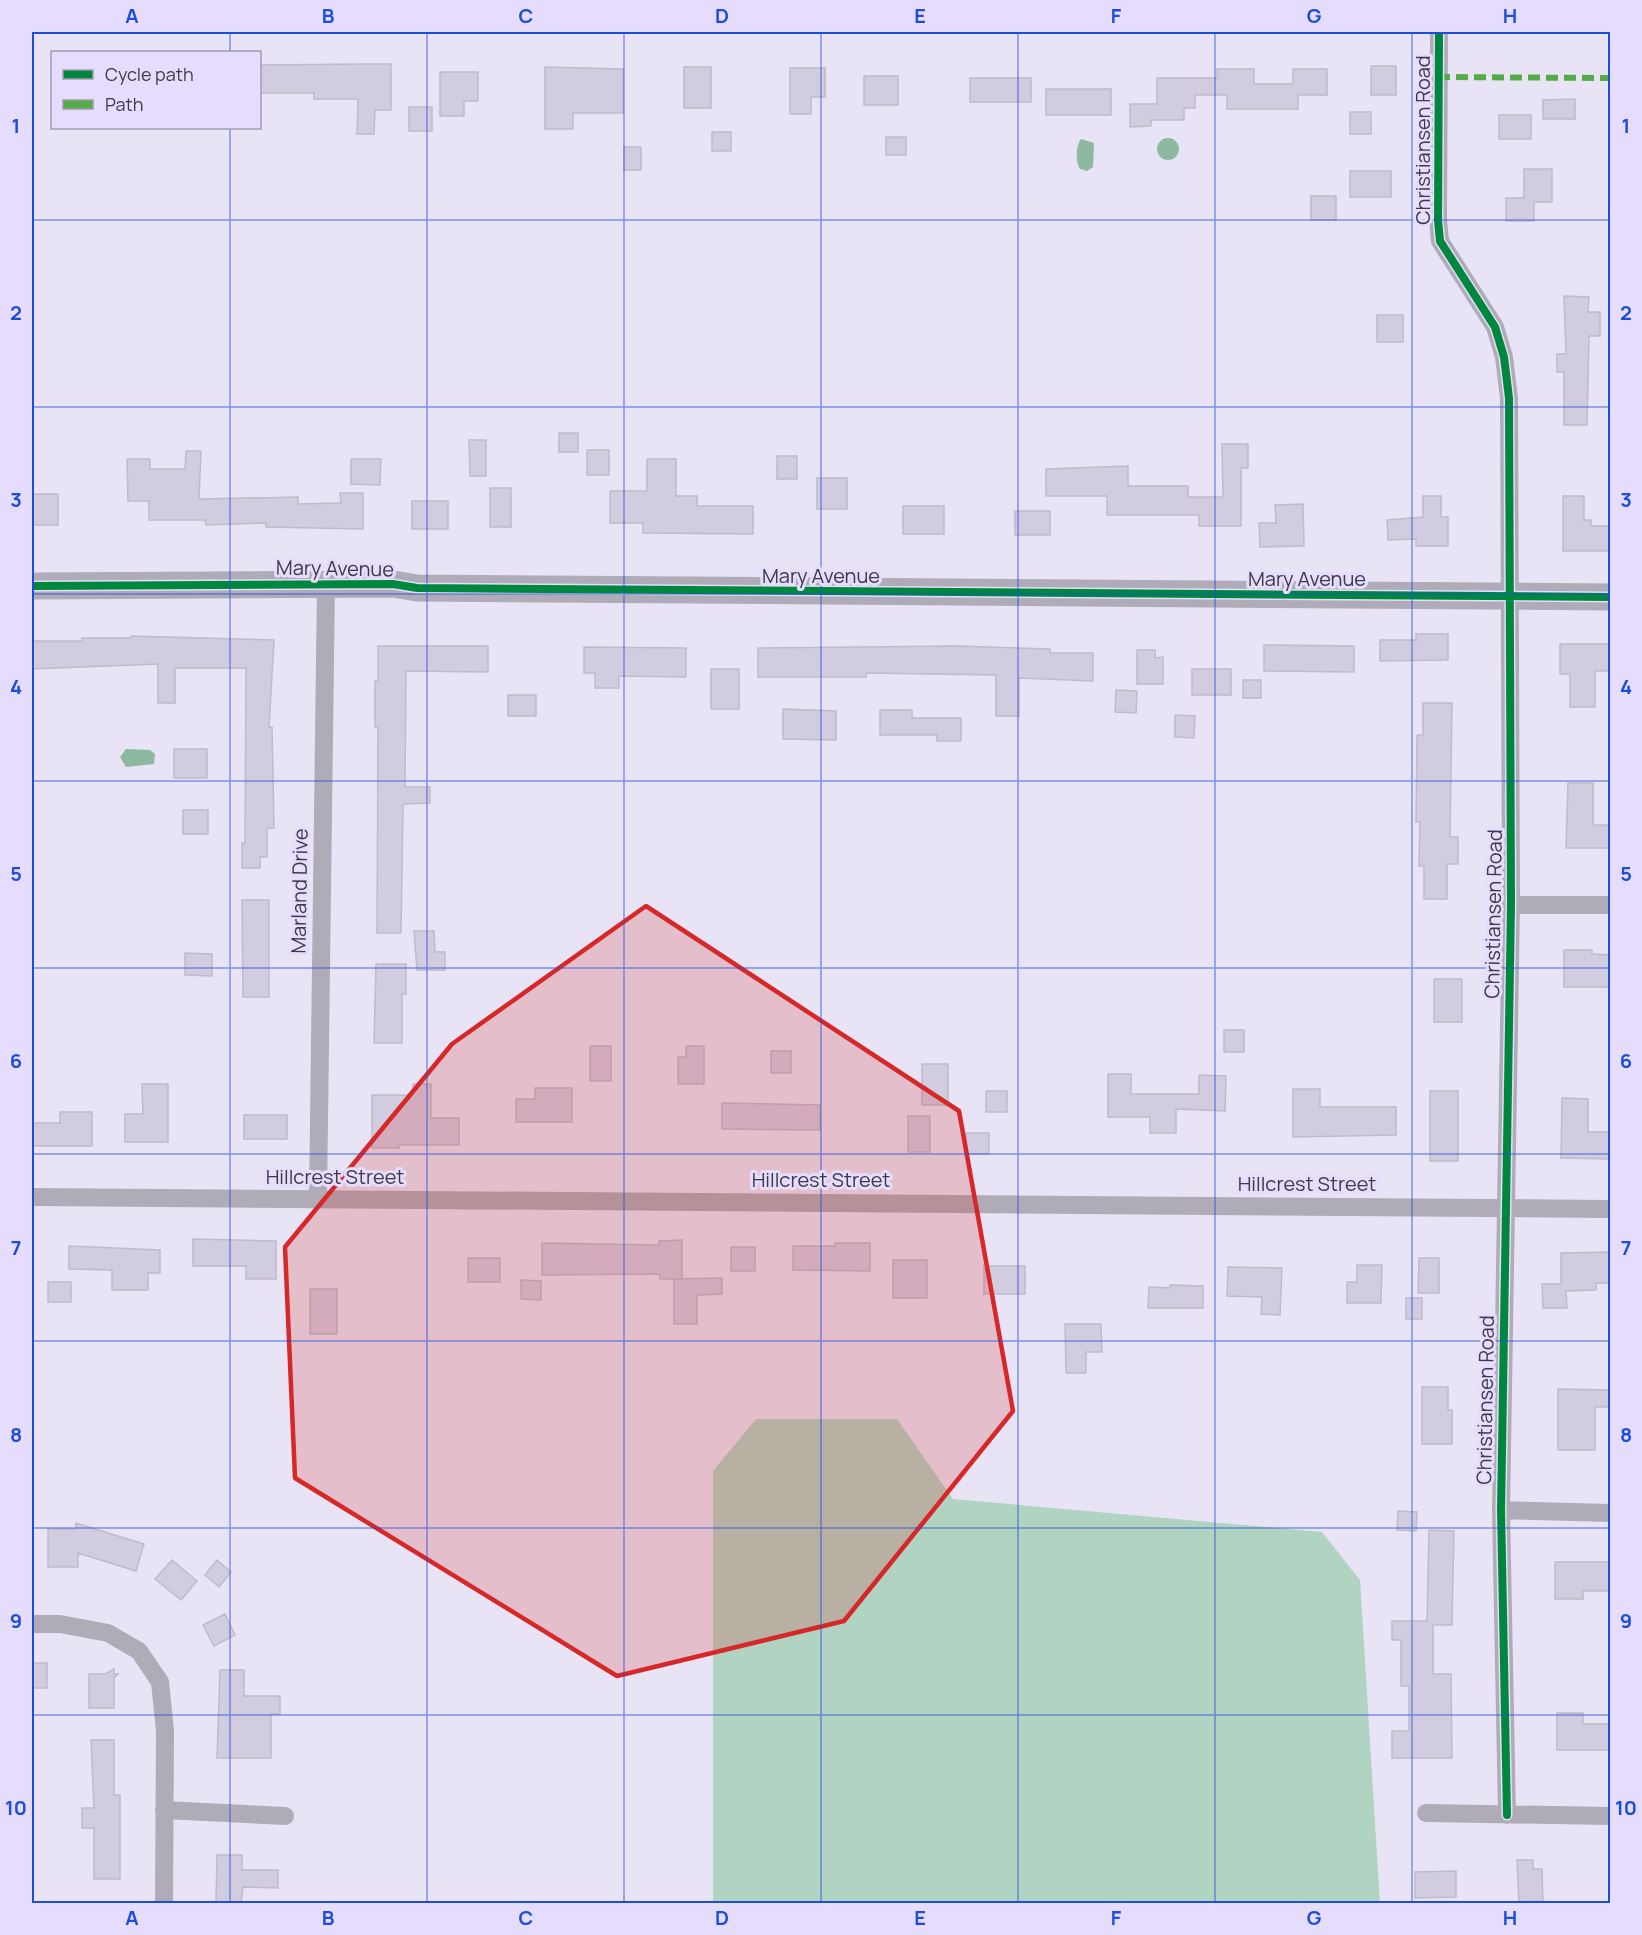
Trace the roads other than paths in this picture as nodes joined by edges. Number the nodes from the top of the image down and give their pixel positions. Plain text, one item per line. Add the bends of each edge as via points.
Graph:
1 (1439, 32) edge
2 (326, 584) junction
3 (32, 586) edge
4 (1509, 596) junction
5 (1611, 597) edge
6 (1511, 905) junction
7 (1611, 905) edge
8 (32, 1197) edge
9 (318, 1198) junction
10 (1504, 1207) junction
11 (1611, 1209) edge
12 (1501, 1510) junction
13 (1611, 1512) edge
14 (32, 1624) edge
15 (164, 1810) junction
16 (1426, 1813) dead end
17 (1507, 1815) junction
18 (285, 1816) dead end
19 (1611, 1816) edge
20 (164, 1904) edge

1 - 4 street, Christiansen Road via 1440,241 1495,327 1504,357 1509,398
2 - 3 street, Mary Avenue
2 - 4 street, Mary Avenue via 417,588
2 - 9 street, Marland Drive
4 - 5 street, Mary Avenue
4 - 6 street, Christiansen Road
6 - 7 street
6 - 10 street, Christiansen Road
8 - 9 street, Hillcrest Street
9 - 10 street, Hillcrest Street
10 - 11 street, Hillcrest Street
10 - 12 street, Christiansen Road
12 - 13 street
12 - 17 street, Christiansen Road
14 - 15 street via 60,1624 108,1633 139,1651 160,1682 165,1731
15 - 18 street
15 - 20 street
16 - 17 street
17 - 19 street

